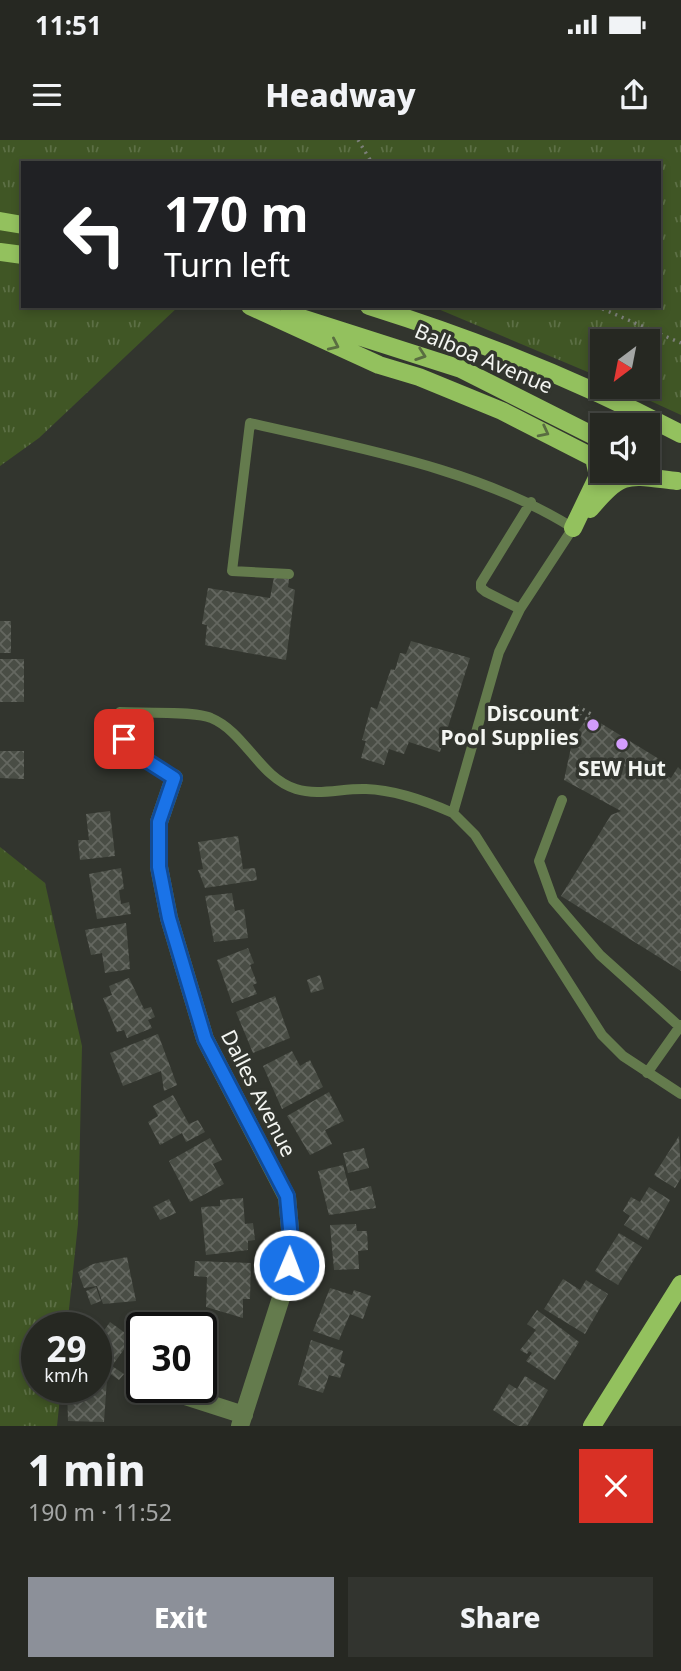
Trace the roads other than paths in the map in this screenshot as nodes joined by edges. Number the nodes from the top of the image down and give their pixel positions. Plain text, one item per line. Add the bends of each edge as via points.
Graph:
1 (0, 221) edge
2 (21, 225) edge
3 (0, 252) edge
4 (21, 255) edge
5 (254, 308) edge
6 (269, 308) edge
7 (375, 308) edge
8 (590, 434) edge
9 (681, 434) edge
10 (660, 472) edge
11 (679, 482) edge
12 (531, 502) junction
13 (573, 528) junction
14 (289, 574) dead end
15 (520, 608) junction
16 (174, 778) joint
17 (562, 800) dead end
18 (453, 813) junction
19 (680, 1026) edge
20 (647, 1073) junction
21 (681, 1094) edge
22 (681, 1284) edge
23 (197, 1403) edge
24 (242, 1421) edge
25 (593, 1426) edge

1 - 2 main road
3 - 4 main road
5 -> 13 main road via 379,365 502,411 594,458 598,476
6 -> 8 main road, Balboa Avenue via 461,369
7 - 9 main road, Balboa Avenue via 604,393
10 - 11 main road
11 - 13 main road via 635,476 612,483
12 - 13 lane
12 - 14 lane via 488,484 250,423 232,571
12 - 15 lane via 481,583 486,592
13 - 15 lane
15 - 18 lane via 499,652
16 - 18 lane via 138,755 124,739 120,712 209,717 230,730 294,789 367,789 423,799
16 - 24 street, Dalles Avenue via 159,822 159,867 169,918 205,1039 287,1196 292,1251 287,1279
17 - 19 lane via 539,861 553,900 600,955
18 - 20 lane via 475,835 602,1035
19 - 20 lane
20 - 21 lane
22 - 25 main road
23 - 24 street

